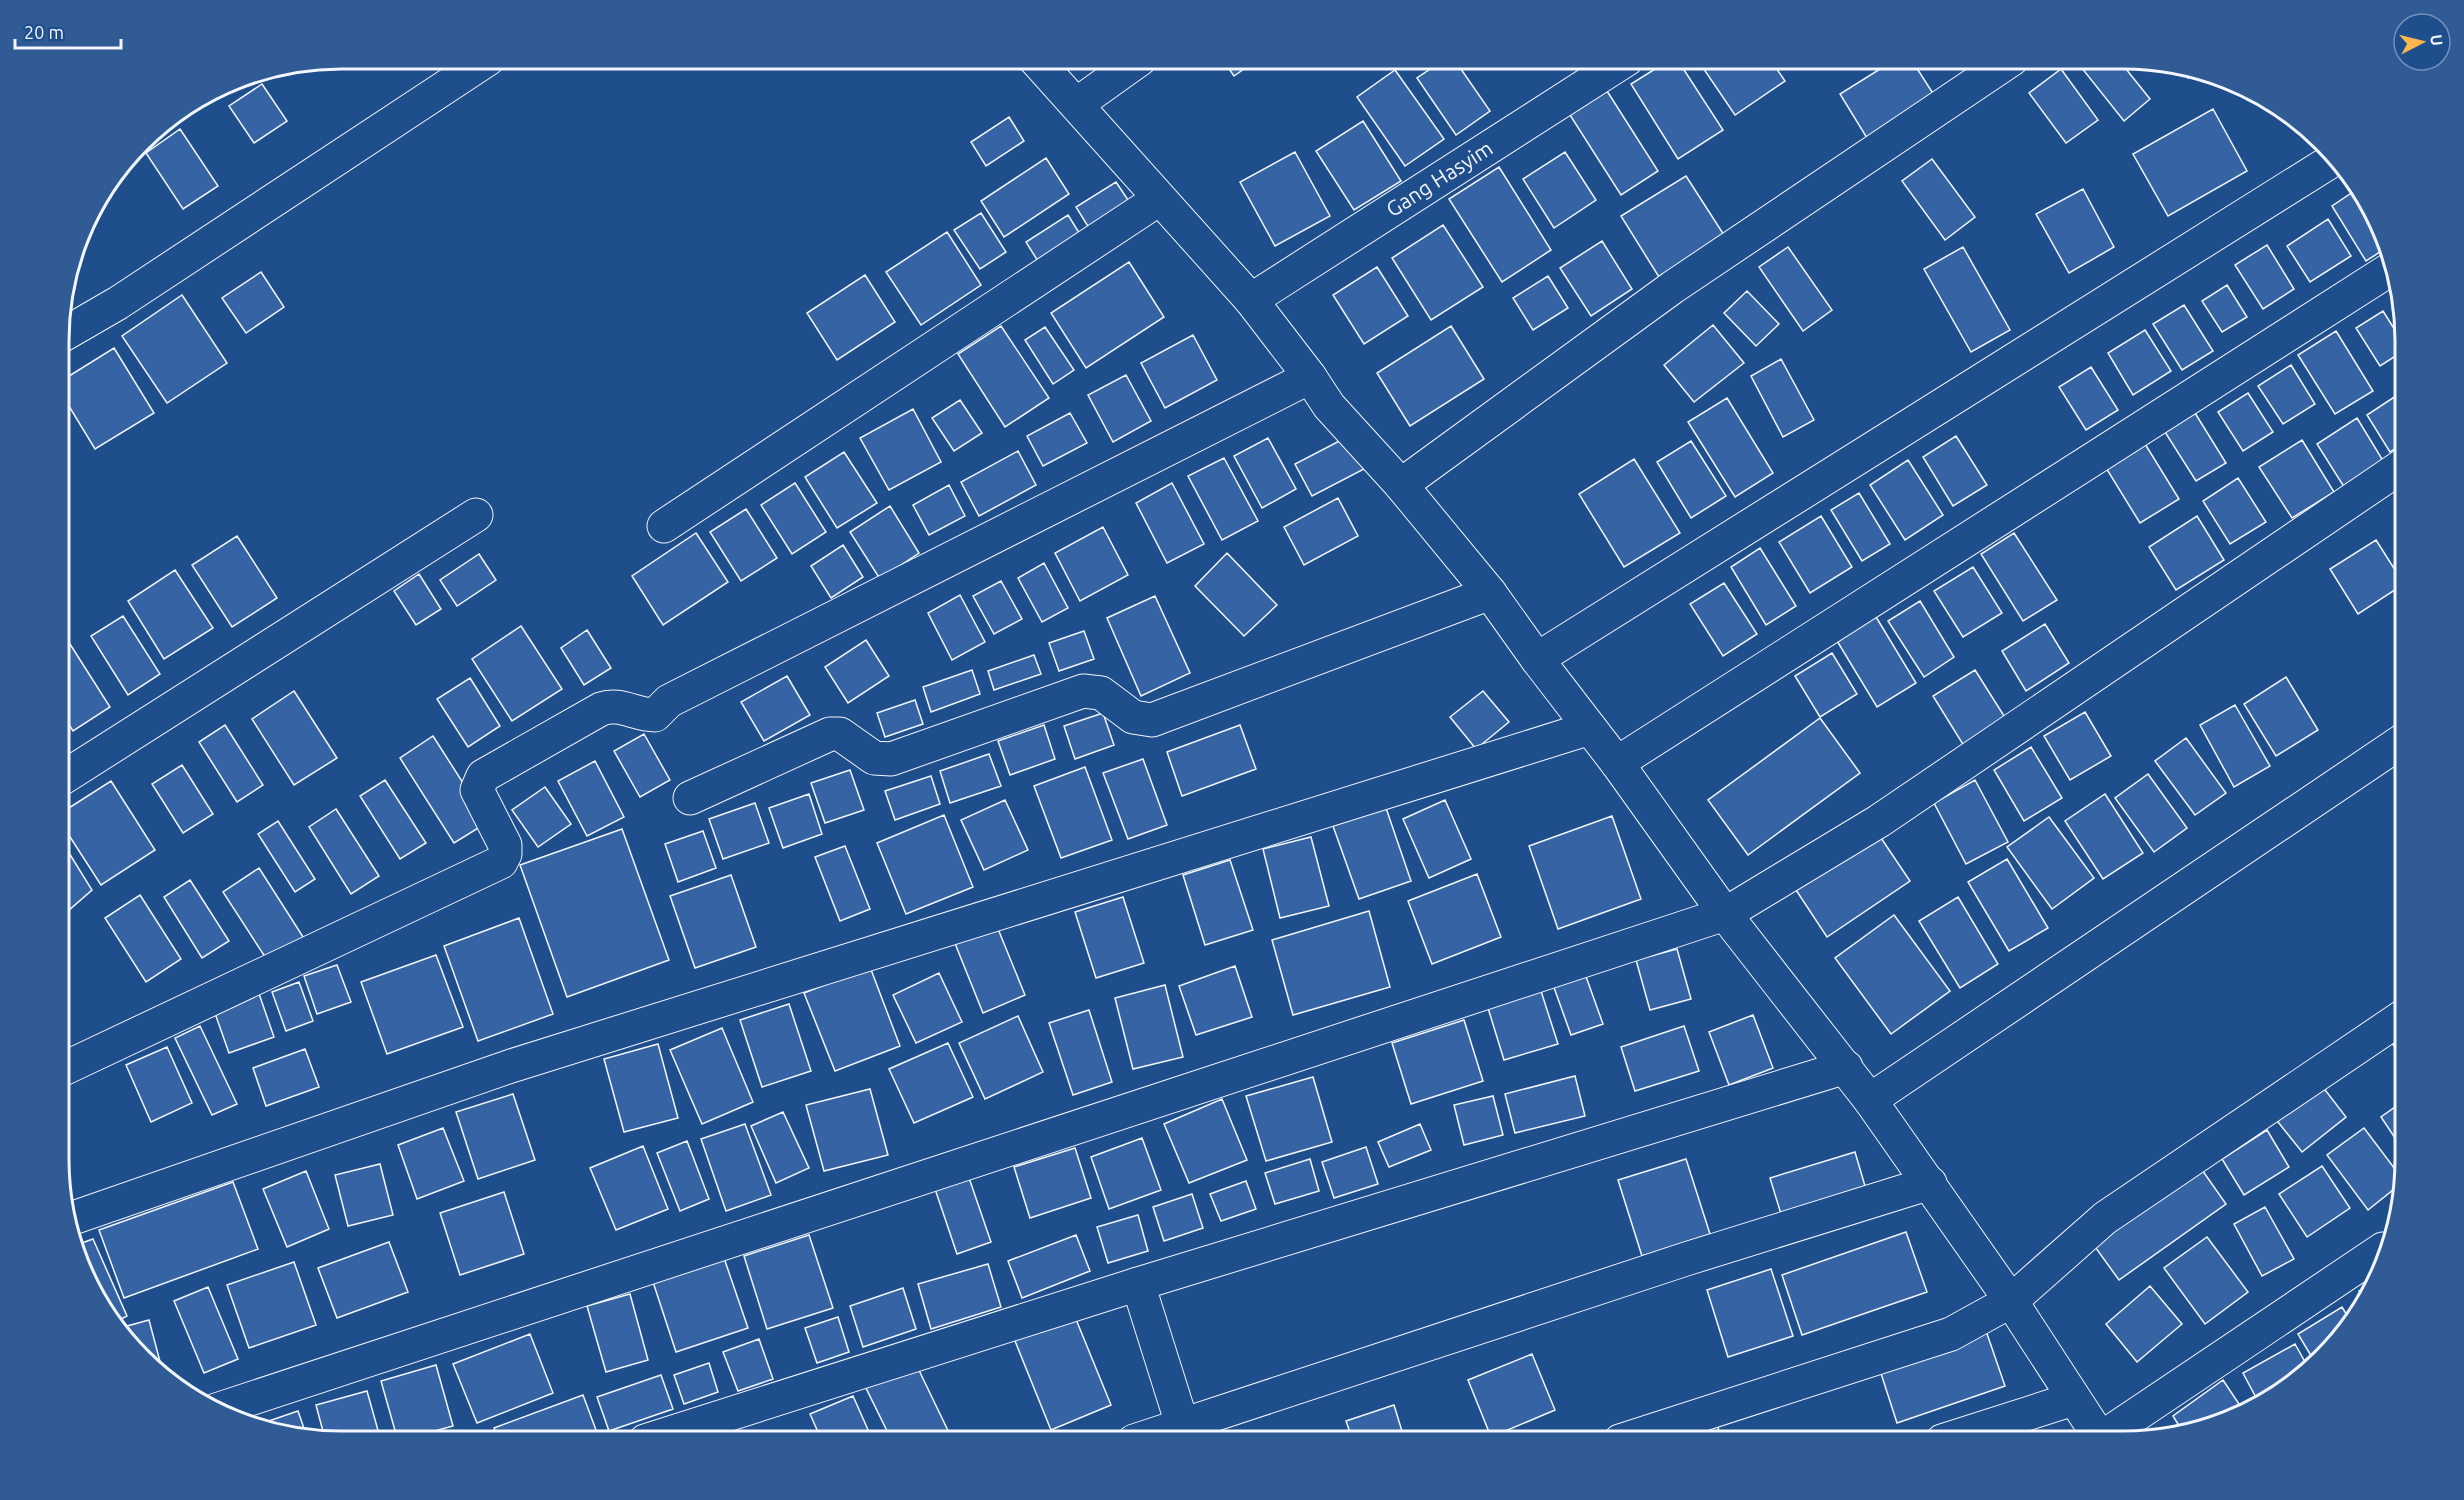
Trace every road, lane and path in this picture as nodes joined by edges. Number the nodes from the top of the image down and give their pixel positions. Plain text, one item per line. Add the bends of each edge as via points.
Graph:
1 (471, 69) edge
2 (1045, 69) edge
3 (1125, 69) edge
4 (1610, 69) edge
5 (1996, 69) edge
6 (1077, 104) junction
7 (2328, 164) edge
8 (1159, 199) junction
9 (2386, 272) edge
10 (1251, 300) junction
11 (70, 331) edge
12 (1310, 377) junction
13 (2395, 471) edge
14 (1401, 485) junction
15 (476, 515) dead end
16 (664, 526) dead end
17 (1491, 593) junction
18 (1537, 659) junction
19 (1590, 728) junction
20 (2395, 746) edge
21 (1617, 763) junction
22 (69, 774) edge
23 (690, 798) dead end
24 (1725, 914) junction
25 (2395, 1022) edge
26 (69, 1066) edge
27 (1846, 1068) junction
28 (1870, 1100) junction
29 (1930, 1183) junction
30 (75, 1217) edge
31 (2379, 1252) edge
32 (1138, 1284) junction
33 (2011, 1301) junction
34 (2073, 1399) junction
35 (228, 1406) edge
36 (1183, 1427) junction
37 (676, 1431) edge
38 (1169, 1431) edge
39 (1651, 1431) edge
40 (1973, 1431) edge
41 (2095, 1431) edge
42 (2114, 1431) edge

1 - 11 street
2 - 6 street
3 - 6 street
4 - 10 street, Gang Hasyim
5 - 14 street via 1673,286
6 - 8 street
7 - 18 street
8 - 10 street
8 - 16 street
9 - 21 street
10 - 12 street
12 - 14 street via 1329,406
12 - 26 street via 669,701 655,715 619,706 601,709 483,776 477,790 505,845 506,854 501,862
13 - 24 street via 1879,821
14 - 17 street
15 - 22 street
17 - 18 street
17 - 23 street via 1152,720 1133,717 1101,693 1083,691 891,759 874,758 840,734 830,734
18 - 19 street
19 - 21 street
19 - 30 street via 511,1066
20 - 28 street
21 - 24 street
24 - 27 street
24 - 35 street
25 - 33 street via 2105,1218
27 - 28 street
27 - 32 street
28 - 29 street
29 - 33 street
29 - 36 street via 1466,1330
31 - 42 street
32 - 36 street
32 - 37 street
33 - 34 street
33 - 39 street via 1951,1334
34 - 40 street
34 - 41 street
36 - 38 street

